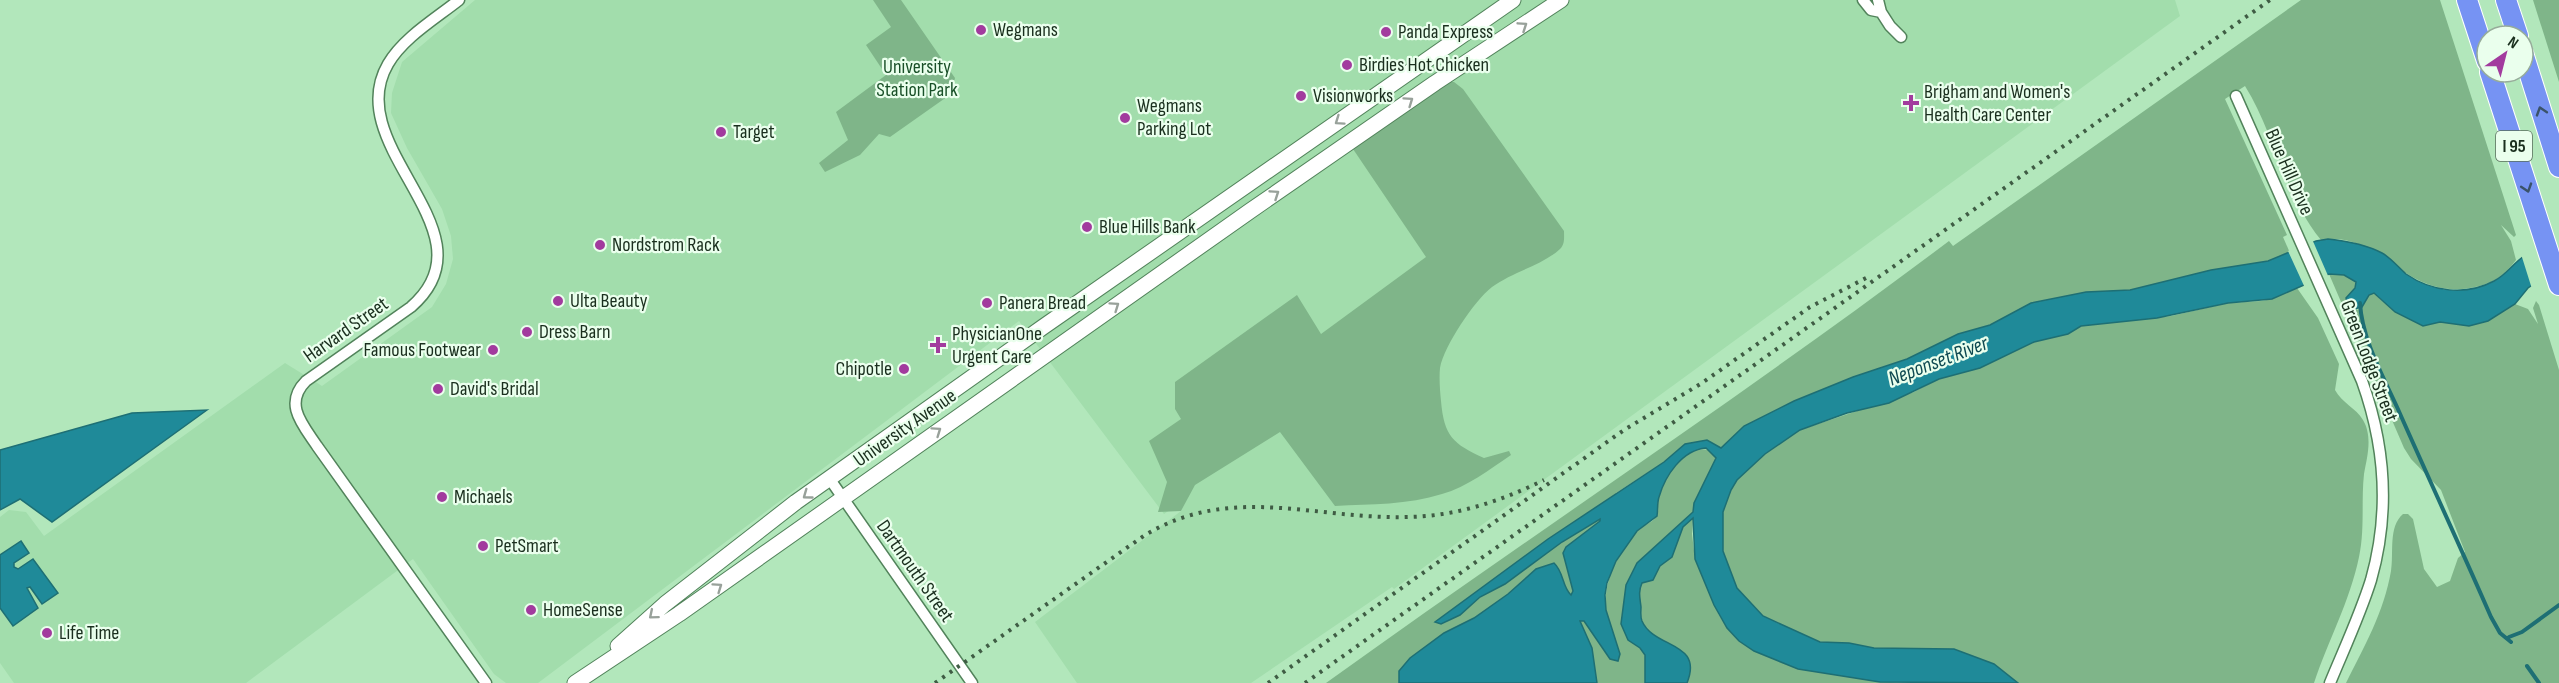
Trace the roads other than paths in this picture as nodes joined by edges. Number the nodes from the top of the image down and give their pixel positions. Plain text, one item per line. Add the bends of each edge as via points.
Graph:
1 (459, 0) edge
2 (1513, 0) edge
3 (1561, 0) edge
4 (1863, 0) edge
5 (1878, 0) edge
6 (2467, 0) edge
7 (2506, 0) edge
8 (1881, 12) junction
9 (2475, 24) edge
10 (2514, 24) edge
11 (1901, 37) dead end
12 (2494, 84) edge
13 (2533, 84) edge
14 (2236, 96) dead end
15 (2559, 167) edge
16 (2310, 263) joint
17 (2559, 284) edge
18 (829, 478) junction
19 (843, 498) junction
20 (599, 665) junction
21 (486, 683) edge
22 (575, 683) edge
23 (972, 683) edge
24 (2330, 683) edge

1 - 21 street, Harvard Street via 394,56 385,70 378,100 382,127 435,232 437,258 430,284 411,307 306,381 294,400 300,419 317,446
2 -> 18 main road, University Avenue
19 -> 3 main road, University Avenue via 1250,211
4 - 8 street via 1871,10
5 - 8 street
6 - 9 highway
7 - 10 highway
8 - 11 street
12 -> 17 highway, I 95
15 -> 13 highway, I 95
14 - 16 street, Blue Hill Drive
16 - 24 street, Green Lodge Street via 2371,408 2383,488 2371,578
18 - 19 street, Dartmouth Street
18 -> 20 main road, University Avenue via 657,611
20 -> 19 main road, University Avenue via 662,626
19 - 23 street, Dartmouth Street
20 - 22 main road, University Avenue

